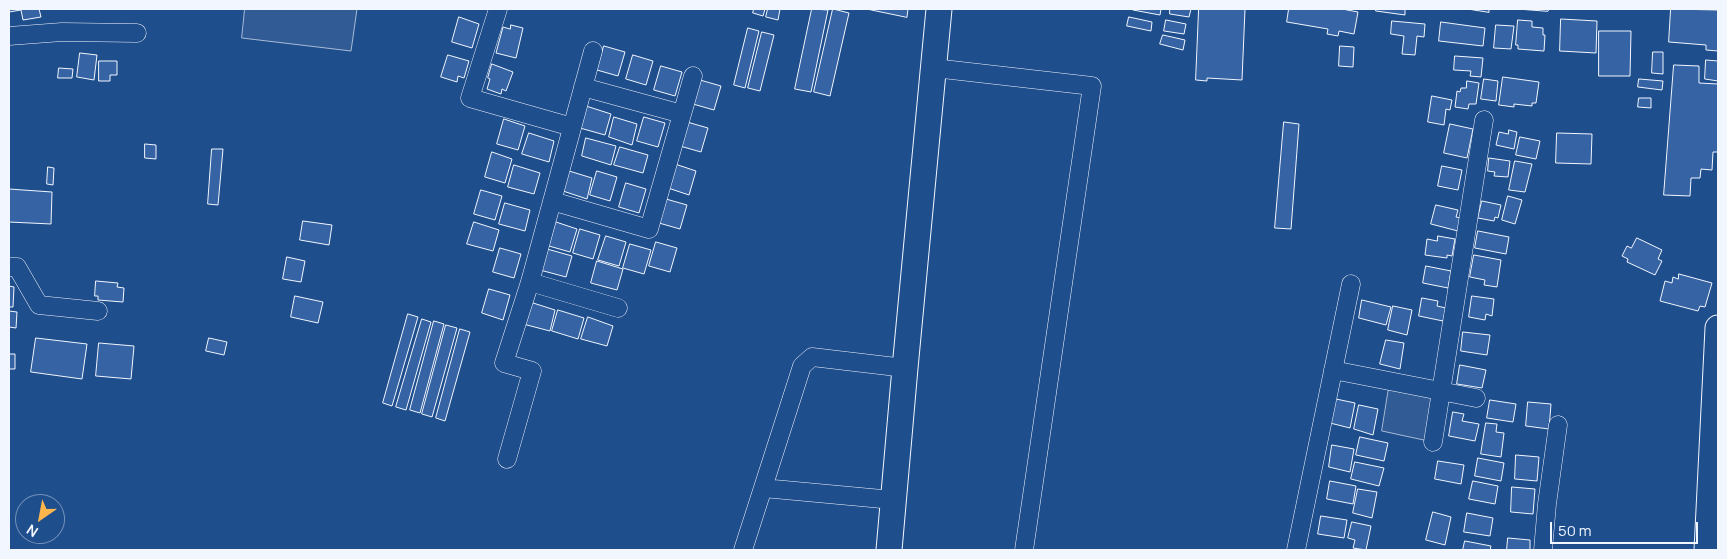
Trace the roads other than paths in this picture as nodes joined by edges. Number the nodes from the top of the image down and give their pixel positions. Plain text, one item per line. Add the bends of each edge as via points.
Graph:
1 (498, 9) edge
2 (939, 9) edge
3 (137, 33) dead end
4 (9, 36) edge
5 (593, 51) dead end
6 (934, 68) junction
7 (693, 76) dead end
8 (584, 87) junction
9 (682, 114) junction
10 (1484, 120) dead end
11 (572, 127) junction
12 (552, 201) junction
13 (9, 267) edge
14 (530, 282) junction
15 (1351, 284) dead end
16 (618, 308) dead end
17 (98, 310) dead end
18 (1718, 328) edge
19 (905, 368) junction
20 (1333, 370) junction
21 (1441, 391) junction
22 (1476, 398) dead end
23 (1558, 425) dead end
24 (1433, 442) dead end
25 (507, 459) dead end
26 (763, 488) junction
27 (893, 500) junction
28 (743, 550) edge
29 (889, 550) edge
30 (1024, 550) edge
31 (1296, 550) edge
32 (1543, 550) edge
33 (1707, 550) edge

1 - 11 street via 470,98
2 - 6 street
3 - 4 street via 62,32
5 - 8 street
6 - 19 street
6 - 30 street via 1092,86
7 - 9 street
8 - 9 street
8 - 11 street
9 - 12 street via 649,229
10 - 21 street
11 - 12 street
12 - 14 street
13 - 17 street via 17,267 39,305
14 - 16 street
14 - 25 street via 504,363 532,371
15 - 20 street
18 - 33 street
19 - 26 street via 812,357 802,366
19 - 27 street
20 - 21 street
20 - 31 street
21 - 22 street
21 - 24 street
23 - 32 street
26 - 27 street
26 - 28 street
27 - 29 street

